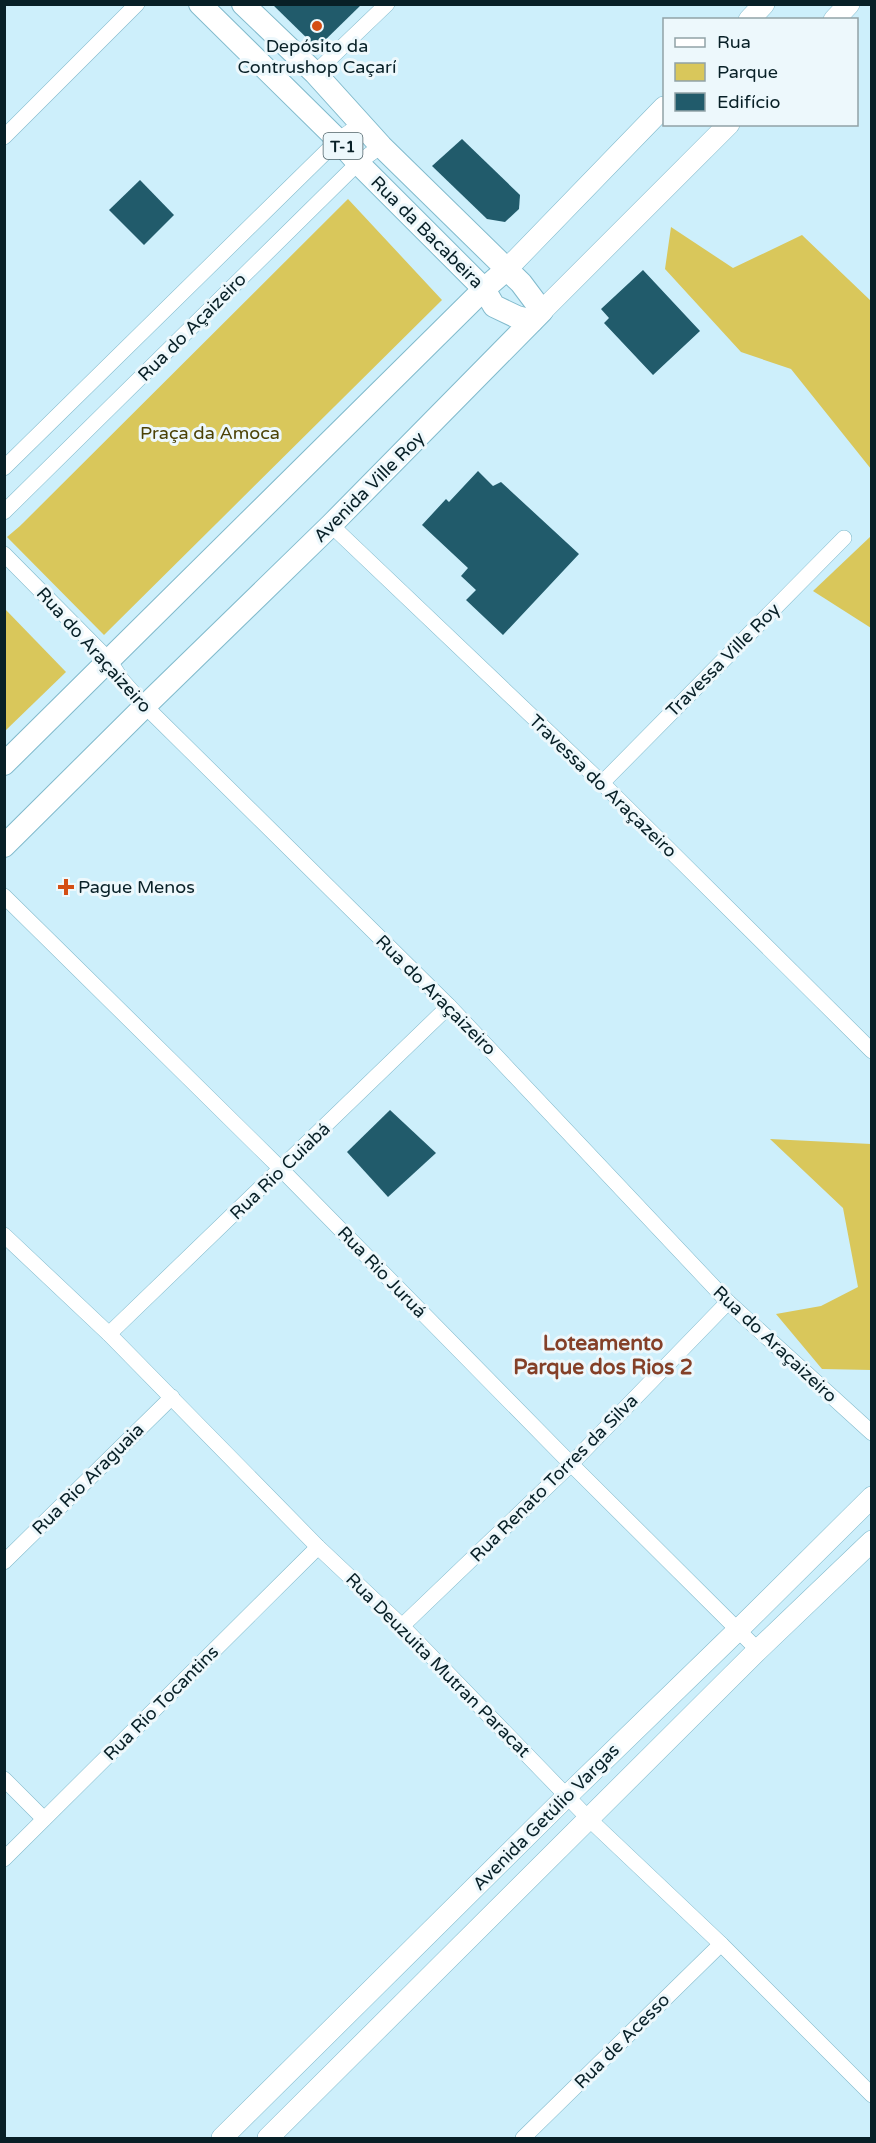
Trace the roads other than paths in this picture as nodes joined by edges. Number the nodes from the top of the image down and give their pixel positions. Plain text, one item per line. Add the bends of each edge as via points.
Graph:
1 (137, 4) edge
2 (200, 4) edge
3 (243, 4) edge
4 (387, 4) edge
5 (764, 4) edge
6 (849, 4) edge
7 (751, 18) edge
8 (836, 18) edge
9 (315, 73) junction
10 (663, 108) edge
11 (361, 124) junction
12 (727, 126) edge
13 (4, 137) edge
14 (338, 140) junction
15 (381, 146) junction
16 (358, 163) junction
17 (507, 269) junction
18 (484, 289) junction
19 (537, 316) junction
20 (4, 468) edge
21 (4, 512) edge
22 (331, 525) junction
23 (844, 538) dead end
24 (4, 554) edge
25 (108, 660) junction
26 (145, 706) junction
27 (4, 764) edge
28 (602, 783) junction
29 (4, 846) edge
30 (4, 896) edge
31 (449, 1006) junction
32 (872, 1051) edge
33 (281, 1169) junction
34 (5, 1237) edge
35 (728, 1302) junction
36 (109, 1334) junction
37 (171, 1397) junction
38 (872, 1433) edge
39 (571, 1464) junction
40 (872, 1497) edge
41 (872, 1541) edge
42 (318, 1547) junction
43 (4, 1562) edge
44 (402, 1626) junction
45 (738, 1630) junction
46 (758, 1650) junction
47 (4, 1779) edge
48 (567, 1796) junction
49 (44, 1819) junction
50 (590, 1820) junction
51 (4, 1859) edge
52 (721, 1944) junction
53 (322, 2040) junction
54 (345, 2062) junction
55 (872, 2095) edge
56 (222, 2139) edge
57 (268, 2139) edge
58 (523, 2139) edge

1 - 13 street
2 - 14 main road, Rua da Bacabeira / T-1
3 - 9 main road, Rua da Bacabeira / T-1
4 - 9 street
5 - 7 main road
6 - 8 main road
9 - 11 main road, Rua da Bacabeira / T-1
10 - 17 main road
11 - 14 street, Rua do Açaizeiro
11 - 15 main road, Rua da Bacabeira / T-1
12 - 19 main road, Avenida Ville Roy
14 - 16 main road, Rua da Bacabeira / T-1
14 - 20 street, Rua do Açaizeiro
15 - 16 street, Rua do Açaizeiro
15 - 17 main road, Rua da Bacabeira / T-1
16 - 18 main road, Rua da Bacabeira / T-1
16 - 21 street, Rua do Açaizeiro
17 - 18 main road
17 - 19 main road, Rua da Bacabeira via 527,290
18 - 19 main road, Rua da Bacabeira via 494,306 517,317
18 - 25 main road
19 - 22 main road, Avenida Ville Roy
22 - 26 main road, Avenida Ville Roy
22 - 28 street, Travessa do Araçazeiro
23 - 28 street, Travessa Ville Roy
24 - 25 street, Rua do Araçaizeiro
25 - 26 street, Rua do Araçaizeiro
25 - 27 main road
26 - 29 main road, Avenida Ville Roy
26 - 31 street, Rua do Araçaizeiro
28 - 32 street, Travessa do Araçazeiro
30 - 33 street, Rua Rio Juruá
31 - 33 street, Rua Rio Cuiabá
31 - 35 street, Rua do Araçaizeiro
33 - 36 street, Rua Rio Cuiabá
33 - 39 street, Rua Rio Juruá
34 - 36 street, Rua Deuzuita Mutran Paracat
35 - 38 street, Rua do Araçaizeiro
35 - 39 street, Rua Renato Torres da Silva
36 - 37 street, Rua Deuzuita Mutran Paracat
37 - 42 street, Rua Deuzuita Mutran Paracat
37 - 43 street, Rua Rio Araguaia
39 - 44 street, Rua Renato Torres da Silva
39 - 45 street, Rua Rio Juruá
40 - 45 main road, Avenida Getúlio Vargas
41 - 46 main road, Avenida Getúlio Vargas
42 - 44 street, Rua Deuzuita Mutran Paracat
42 - 49 street, Rua Rio Tocantins
44 - 48 street, Rua Deuzuita Mutran Paracat
45 - 46 street, Rua Rio Juruá
45 - 48 main road, Avenida Getúlio Vargas
46 - 50 main road, Avenida Getúlio Vargas
47 - 49 street
48 - 50 street, Rua Deuzuita Mutran Paracat
48 - 53 main road, Avenida Getúlio Vargas
49 - 51 street, Rua Rio Tocantins
50 - 52 street, Rua Deuzuita Mutran Paracat
50 - 54 main road, Avenida Getúlio Vargas
52 - 55 street, Rua Deuzuita Mutran Paracat
52 - 58 street, Rua de Acesso
53 - 54 main road
53 - 56 main road, Avenida Getúlio Vargas
54 - 57 main road, Avenida Getúlio Vargas

